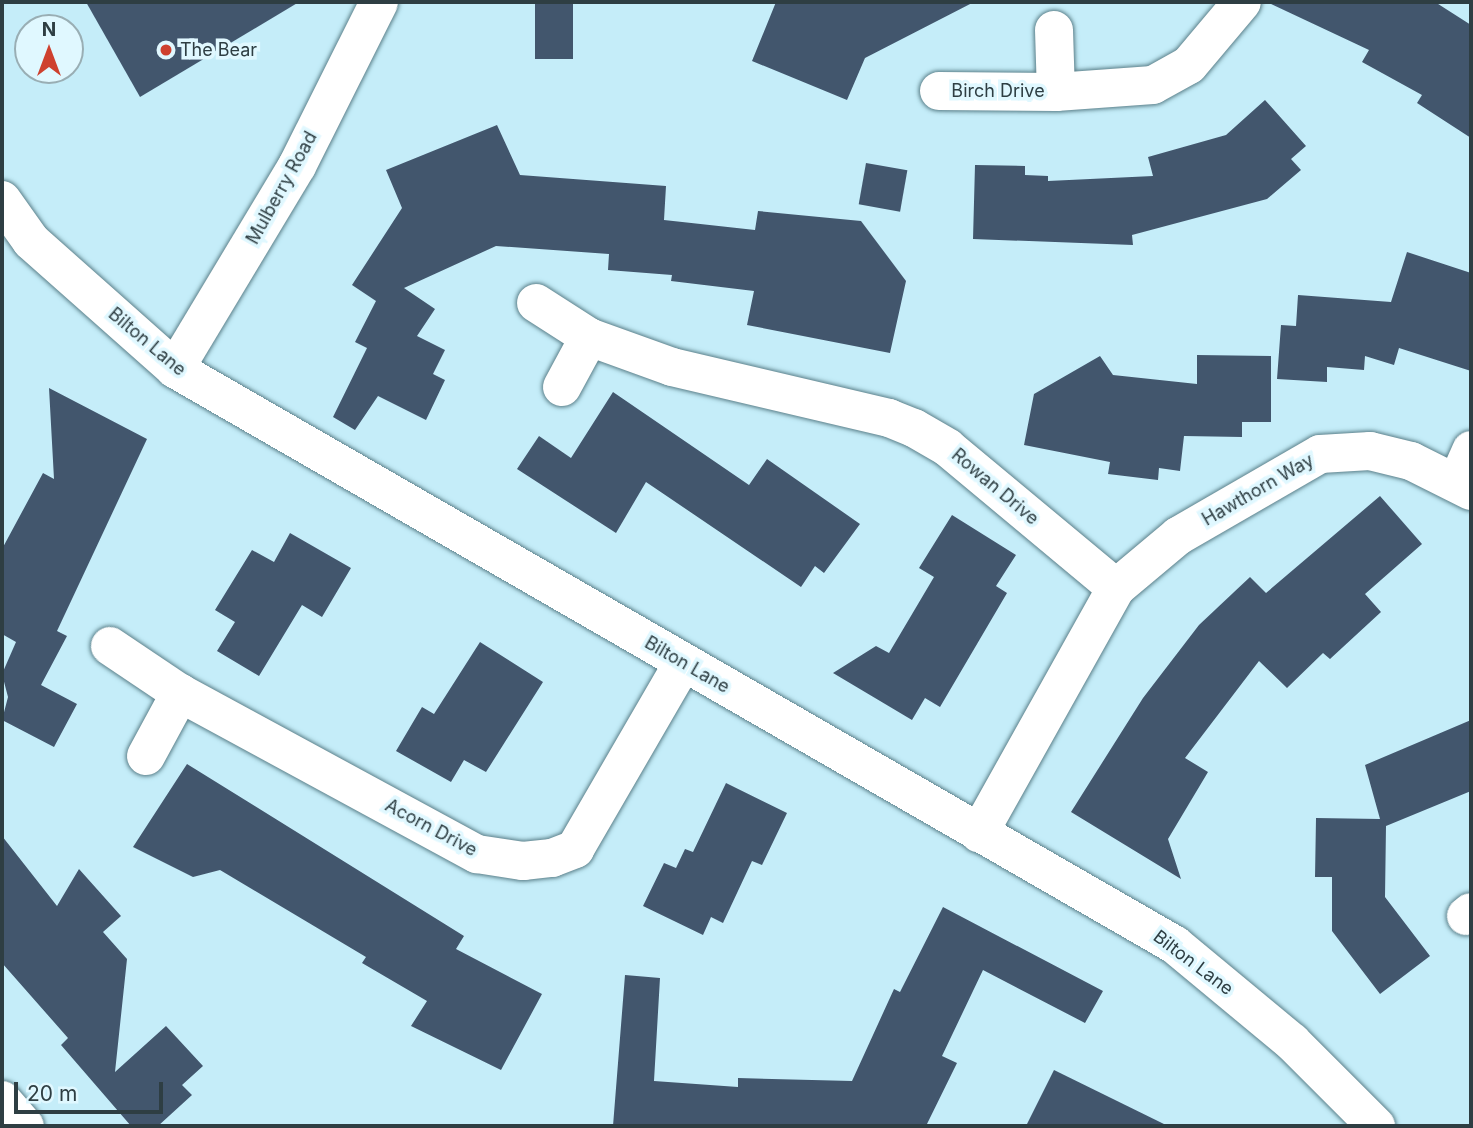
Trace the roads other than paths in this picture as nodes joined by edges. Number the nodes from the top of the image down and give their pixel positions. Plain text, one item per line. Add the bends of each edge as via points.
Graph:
1 (379, 2) edge
2 (1242, 2) edge
3 (1054, 30) dead end
4 (939, 91) dead end
5 (1056, 92) junction
6 (2, 200) edge
7 (536, 303) dead end
8 (589, 337) junction
9 (175, 369) junction
10 (562, 387) dead end
11 (1466, 474) edge
12 (1116, 588) junction
13 (110, 646) dead end
14 (683, 663) junction
15 (180, 693) junction
16 (146, 756) dead end
17 (979, 833) junction
18 (2, 1100) edge
19 (26, 1126) edge
20 (1376, 1126) edge

1 - 9 street, Mulberry Road via 297,166
2 - 5 street, Birch Drive via 1189,65 1153,85
3 - 5 street, Birch Drive
4 - 5 street, Birch Drive
6 - 9 street, Bilton Lane via 31,241
7 - 8 street, Rowan Drive
8 - 10 street
8 - 12 street, Rowan Drive via 672,367 889,418 914,428 948,448
9 - 14 street, Bilton Lane
11 - 12 street, Hawthorn Way via 1370,451 1320,454 1178,536
12 - 17 street
13 - 15 street, Acorn Drive
14 - 15 street, Acorn Drive via 575,849 552,859 523,861 477,853
14 - 17 street, Bilton Lane
15 - 16 street
17 - 20 street, Bilton Lane via 1175,945 1292,1042
18 - 19 street

